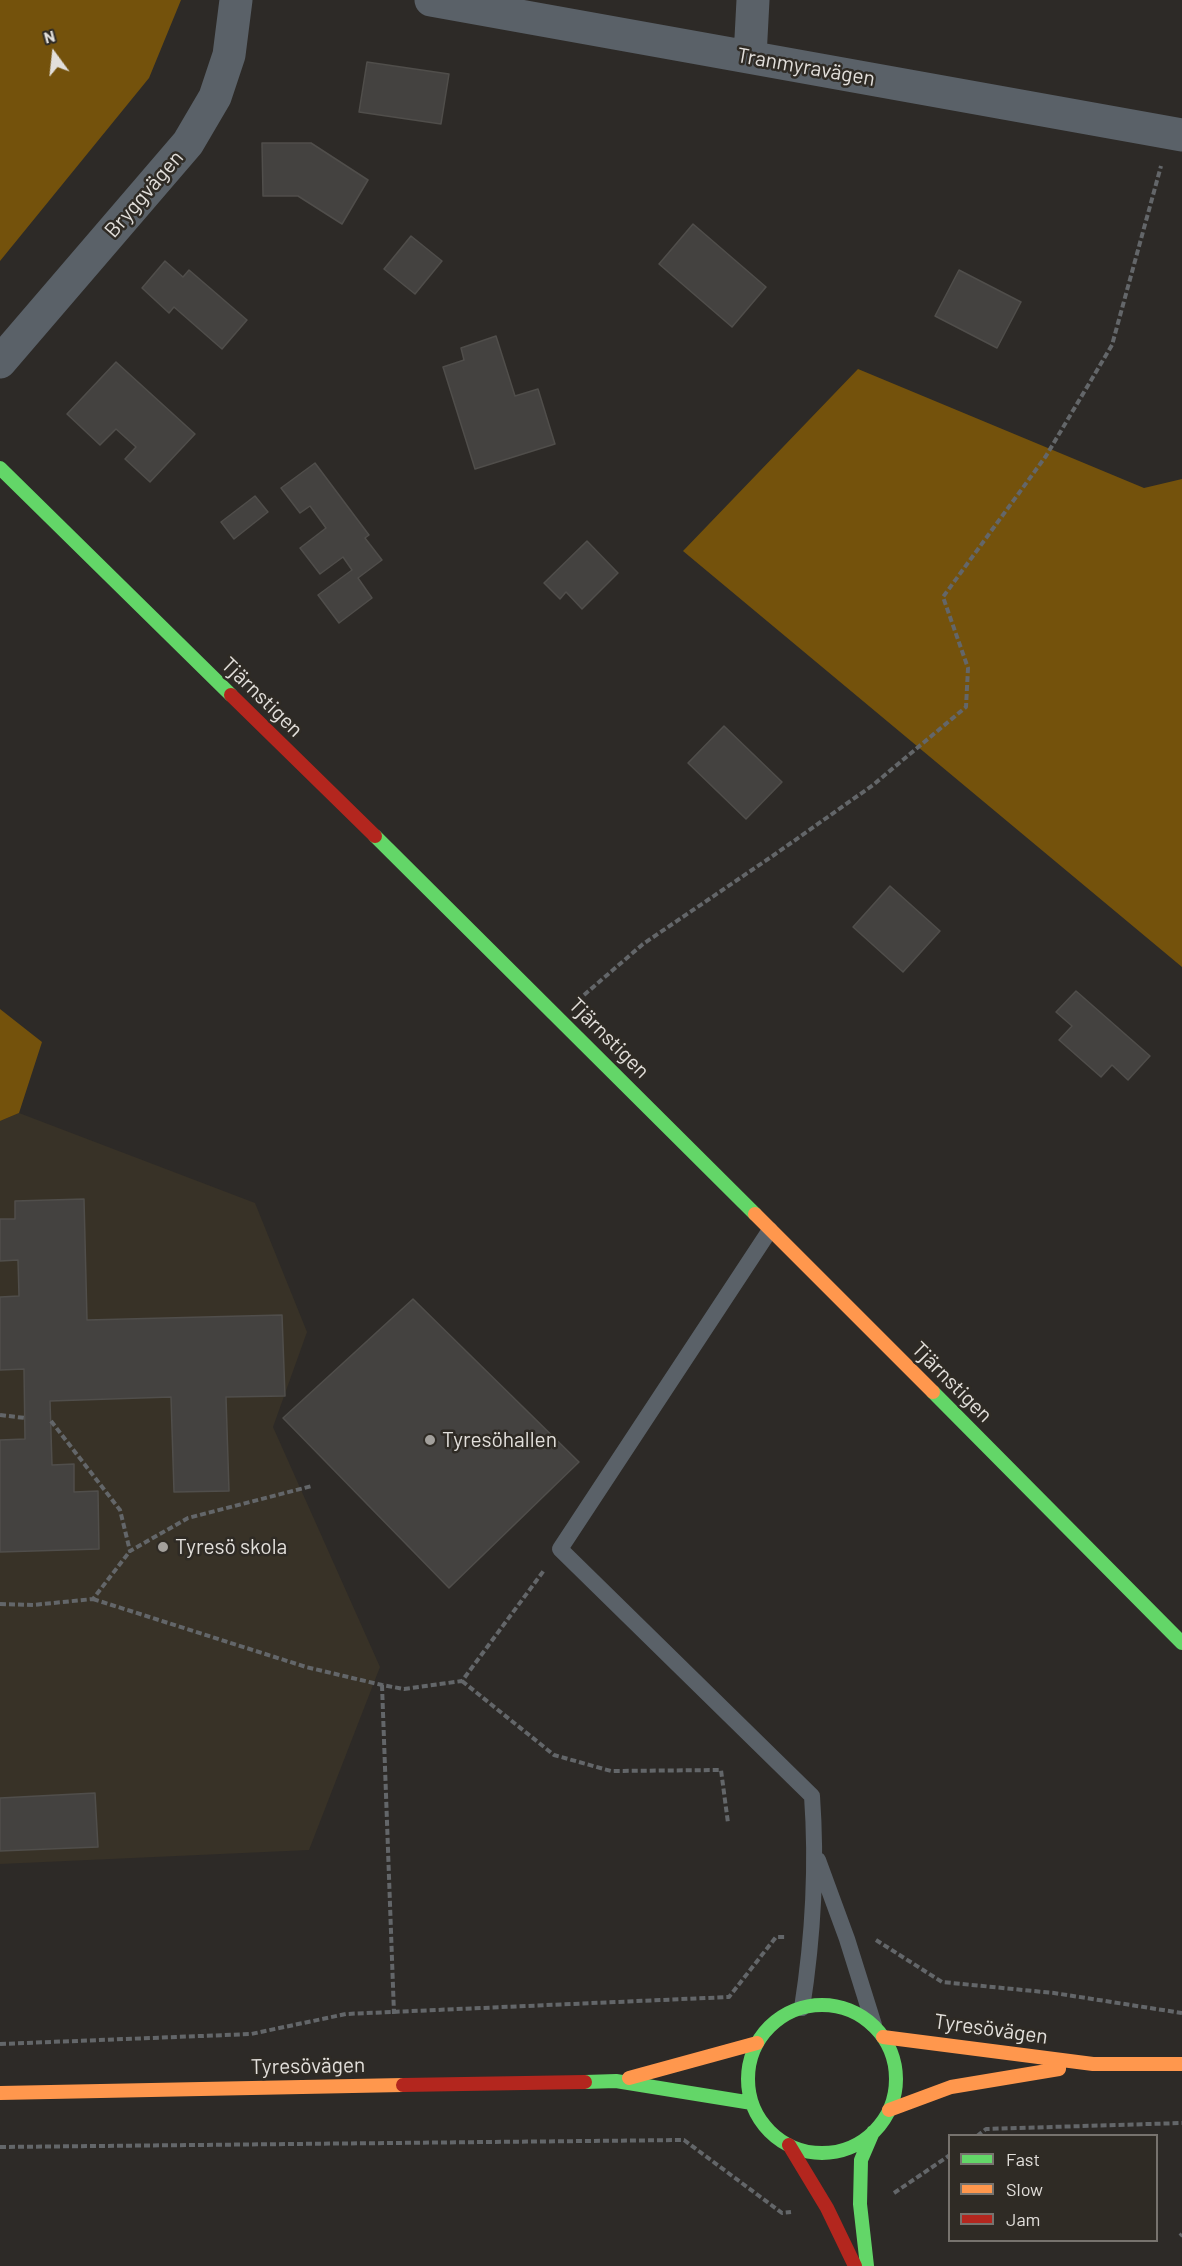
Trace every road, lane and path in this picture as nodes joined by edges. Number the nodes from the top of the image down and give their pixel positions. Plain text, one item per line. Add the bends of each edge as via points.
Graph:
1 (236, 0) edge
2 (431, 0) edge
3 (753, 0) edge
4 (750, 57) junction
5 (1176, 134) edge
6 (0, 362) edge
7 (0, 468) edge
8 (559, 1017) junction
9 (771, 1230) junction
10 (0, 1415) edge
11 (25, 1418) dead end
12 (51, 1421) dead end
13 (312, 1486) dead end
14 (560, 1549) junction
15 (130, 1551) junction
16 (93, 1599) junction
17 (0, 1604) edge
18 (1182, 1643) edge
19 (462, 1681) junction
20 (382, 1685) junction
21 (728, 1823) dead end
22 (816, 1853) junction
23 (809, 1937) junction
24 (847, 1938) junction
25 (802, 2008) junction
26 (1182, 2013) edge
27 (394, 2014) junction
28 (878, 2031) junction
29 (757, 2043) junction
30 (0, 2044) edge
31 (1093, 2064) junction
32 (1182, 2064) edge
33 (616, 2081) junction
34 (0, 2093) edge
35 (752, 2103) junction
36 (889, 2110) junction
37 (1182, 2123) edge
38 (873, 2132) junction
39 (980, 2134) edge
40 (789, 2145) junction
41 (0, 2147) edge
42 (948, 2156) edge
43 (860, 2204) junction
44 (827, 2208) junction
45 (855, 2266) edge
46 (867, 2266) edge

1 - 6 street, Bryggvägen via 229,55 215,97 188,143
2 - 4 street, Tranmyravägen
3 - 4 street
4 - 5 street, Tranmyravägen
5 - 8 path via 1112,345 1046,456 943,597 968,668 966,707 873,784 643,944
7 - 8 street, Tjärnstigen
8 - 9 street, Tjärnstigen
9 - 14 lane
9 - 18 street, Tjärnstigen
10 - 11 path
12 - 15 path via 120,1510
13 - 15 path via 188,1518
14 - 19 path
14 - 22 lane via 812,1796
15 - 16 path
16 - 17 path
16 - 20 path via 306,1667
19 - 20 path via 404,1689
19 - 21 path via 554,1755 611,1772 721,1770
20 - 27 path
22 - 23 lane
22 - 24 lane
23 - 25 lane
23 - 27 path via 776,1937 729,1997
24 - 26 path via 874,1939 942,1982 1054,1993
24 - 28 lane
25 - 28 street, Tyresövägen via 821,2004 846,2007
25 - 29 street, Tyresövägen via 784,2015
27 - 30 path via 346,2014 251,2034
28 - 31 street, Tyresövägen
28 - 36 street, Tyresövägen via 891,2051 896,2078
29 - 33 street, Tyresövägen
29 - 35 street, Tyresövägen via 747,2080
31 - 32 street, Tyresövägen
31 - 36 street, Tyresövägen via 951,2087
33 - 34 street, Tyresövägen
33 - 35 street, Tyresövägen
35 - 40 street, Tyresövägen via 763,2123
36 - 38 street, Tyresövägen
37 - 39 path via 986,2129
38 - 40 street, Tyresövägen via 846,2149 830,2152
38 - 43 street via 861,2160
40 - 44 street
41 - 44 path via 684,2140 782,2213
42 - 43 path via 882,2202
43 - 46 street
44 - 45 street

